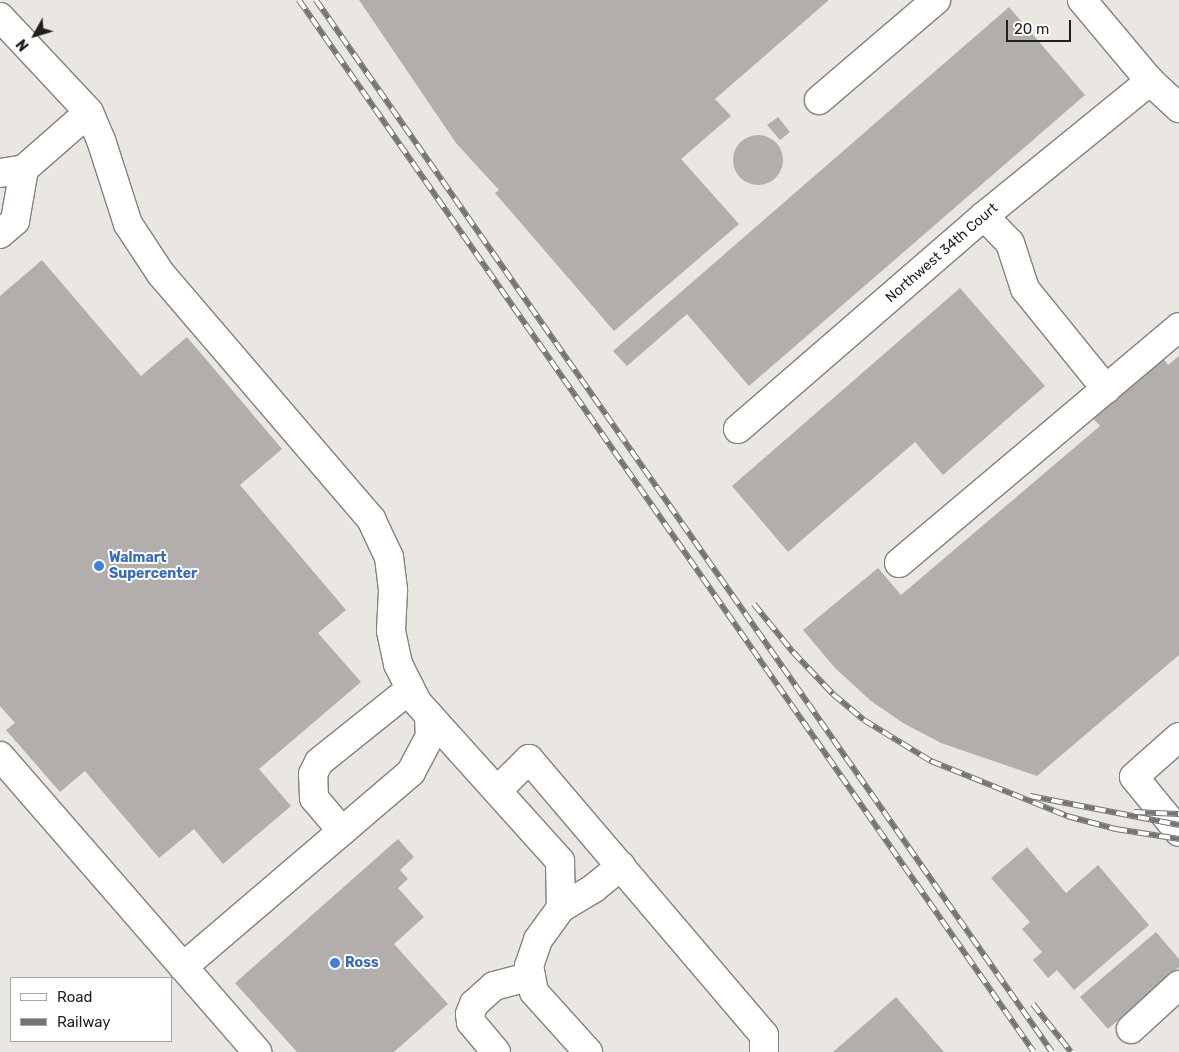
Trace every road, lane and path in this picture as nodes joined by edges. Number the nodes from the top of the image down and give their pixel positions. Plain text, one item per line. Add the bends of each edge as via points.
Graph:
1 (936, 0) edge
2 (1096, 5) edge
3 (0, 17) edge
4 (1150, 81) junction
5 (819, 100) dead end
6 (1179, 108) edge
7 (88, 112) junction
8 (12, 171) edge
9 (984, 216) junction
10 (0, 234) edge
11 (1179, 327) edge
12 (1106, 389) junction
13 (738, 429) dead end
14 (899, 563) dead end
15 (410, 688) junction
16 (429, 716) junction
17 (1179, 737) edge
18 (0, 756) edge
19 (498, 790) junction
20 (342, 831) junction
21 (1179, 832) edge
22 (620, 866) junction
23 (561, 908) junction
24 (183, 967) junction
25 (531, 976) junction
26 (1179, 985) edge
27 (1131, 1029) dead end
28 (257, 1052) edge
29 (496, 1052) edge
30 (588, 1052) edge
31 (764, 1052) edge

1 - 5 street
2 - 4 street
3 - 7 street
4 - 6 street
4 - 9 street, Northwest 34th Court
7 - 8 street
7 - 15 street via 101,140 128,224 161,274 371,519 389,557 394,591 391,631 398,664
8 - 10 street via 15,221
9 - 12 street via 1010,243 1025,289
9 - 13 street, Northwest 34th Court
11 - 12 street
12 - 14 street
15 - 16 street
15 - 20 street via 319,762 313,774 314,798
16 - 19 street
16 - 20 street via 430,737 411,772
17 - 21 street via 1134,777
18 - 24 street
19 - 22 street via 529,759
19 - 23 street via 560,861
20 - 24 street
22 - 23 street via 594,888
22 - 31 street via 764,1035
23 - 25 street via 538,940 529,966
24 - 28 street
25 - 29 street via 494,986 474,1004 471,1022
25 - 30 street via 534,992
26 - 27 street

